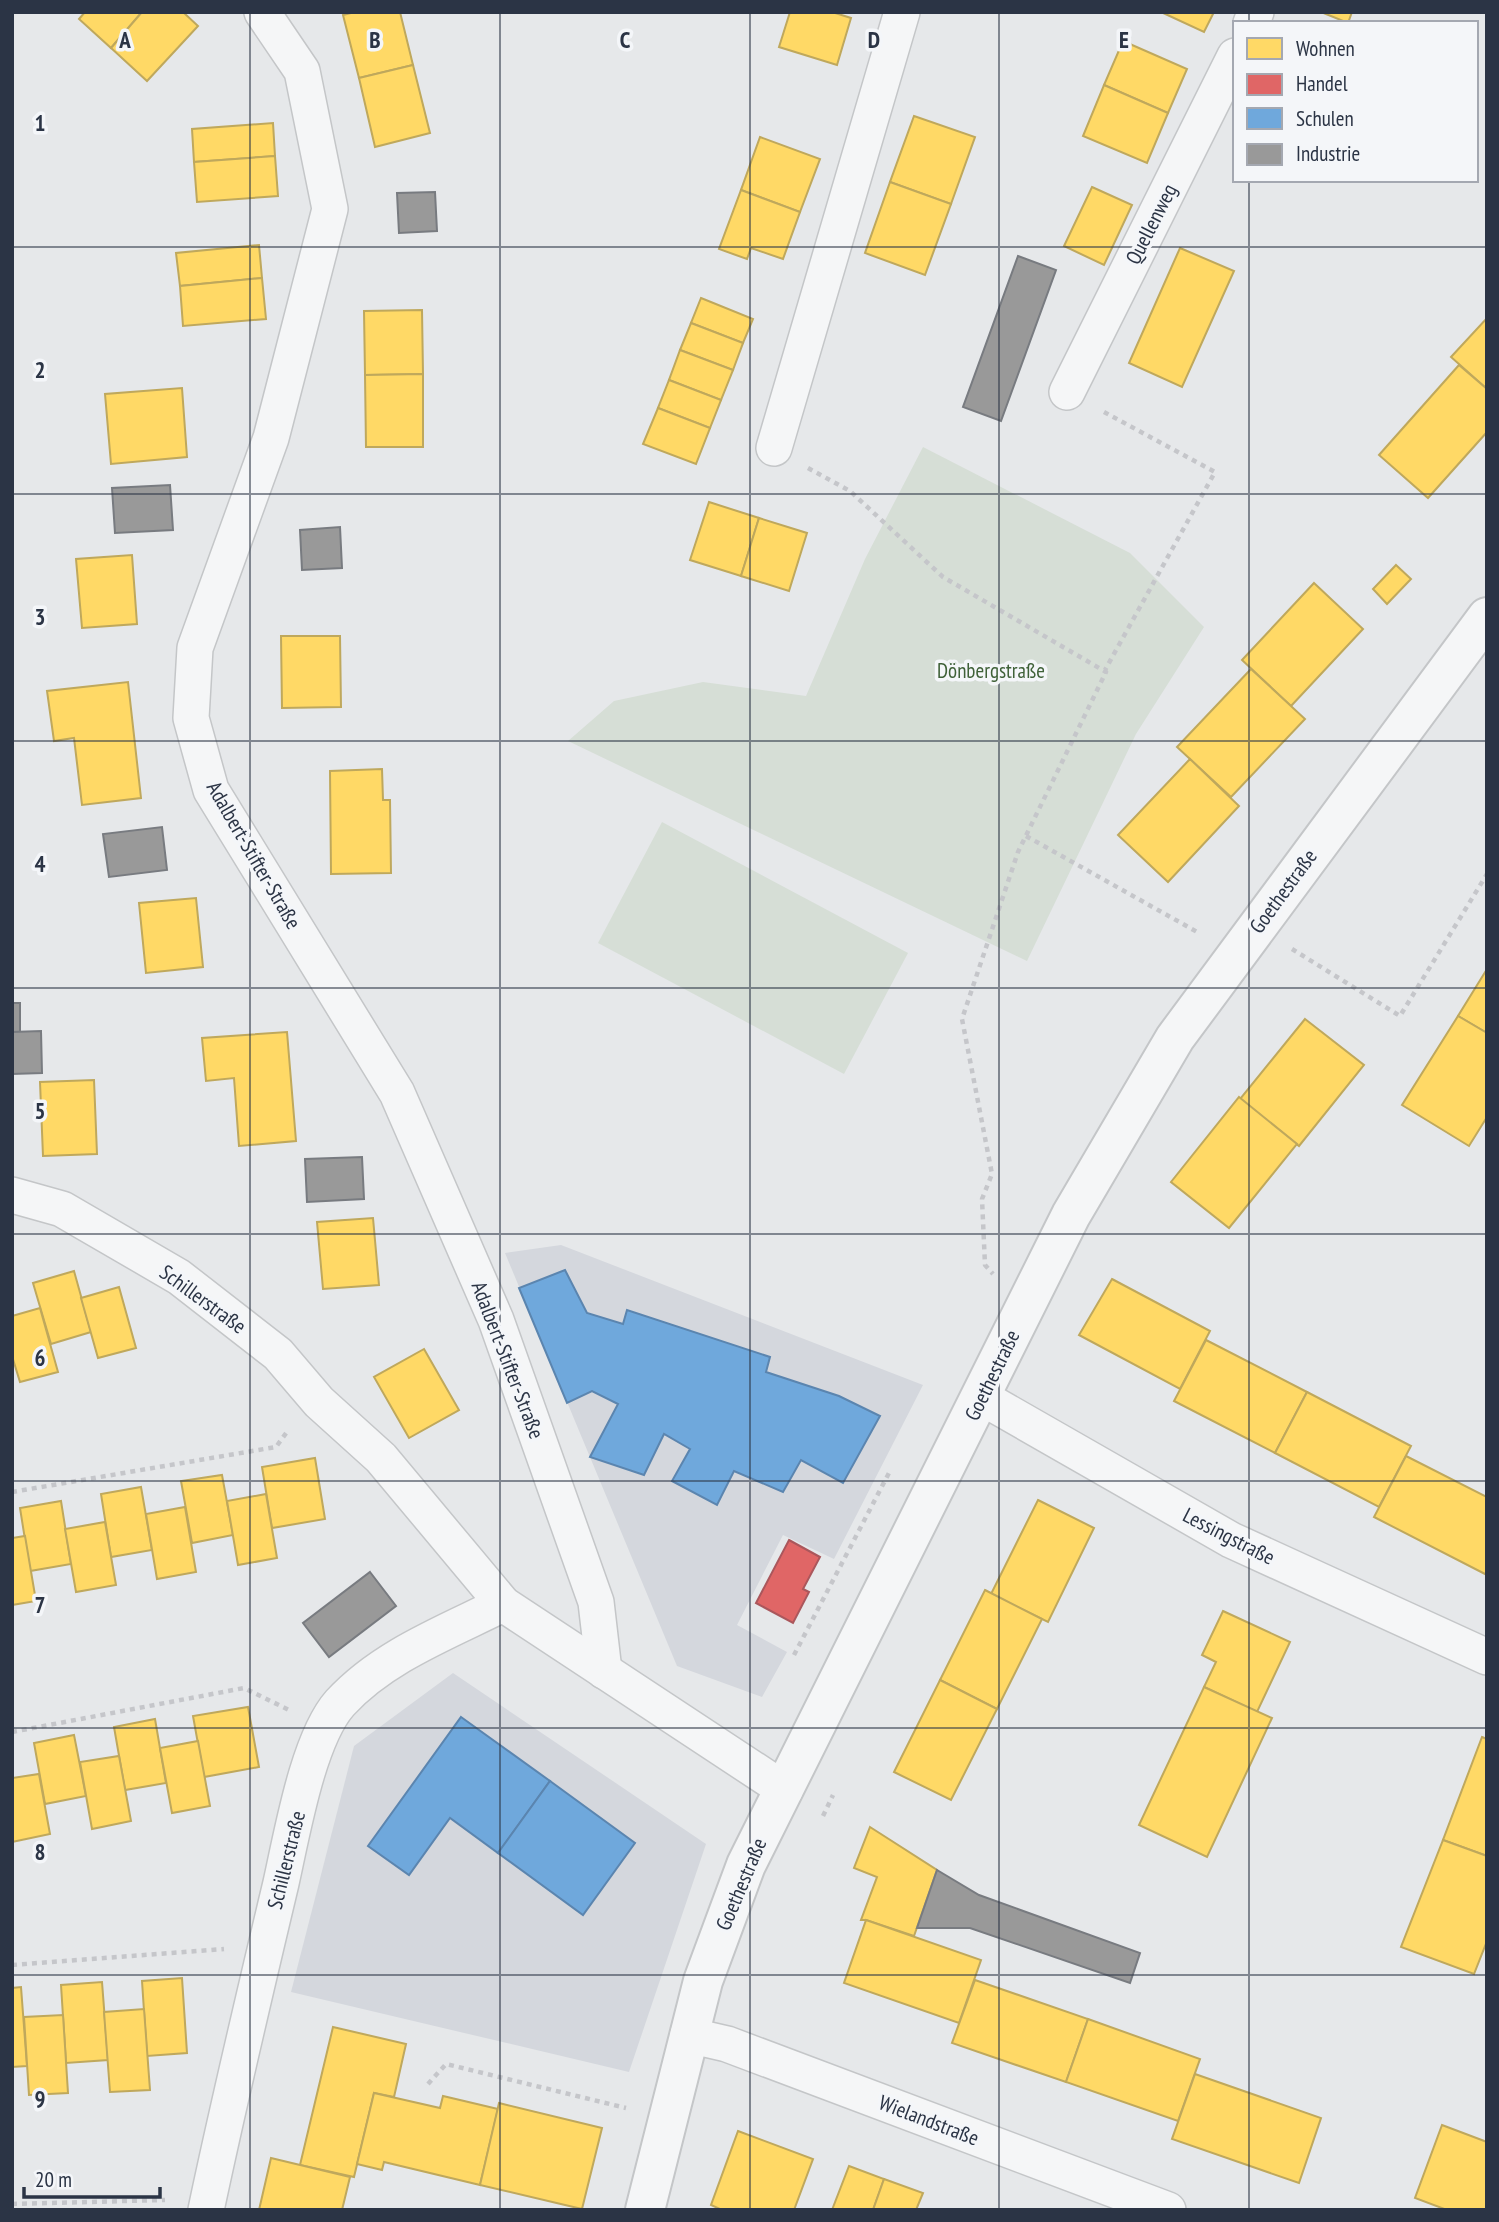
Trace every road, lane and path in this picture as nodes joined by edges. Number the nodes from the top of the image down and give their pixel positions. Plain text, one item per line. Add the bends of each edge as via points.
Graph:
1 (262, 12) edge
2 (902, 12) edge
3 (1233, 60) edge
4 (1067, 392) joint
5 (774, 448) joint
6 (1487, 617) edge
7 (1105, 670) junction
8 (1026, 836) junction
9 (1487, 874) edge
10 (1247, 941) junction
11 (12, 1195) edge
12 (1025, 1307) junction
13 (981, 1397) junction
14 (319, 1402) junction
15 (890, 1471) dead end
16 (12, 1492) edge
17 (503, 1604) junction
18 (794, 1655) dead end
19 (1487, 1657) edge
20 (604, 1671) junction
21 (12, 1732) edge
22 (321, 1732) junction
23 (785, 1790) junction
24 (262, 1955) junction
25 (12, 1965) edge
26 (688, 2035) junction
27 (428, 2084) dead end
28 (667, 2119) junction
29 (12, 2204) edge
30 (207, 2204) edge
31 (645, 2210) edge
32 (1168, 2210) edge

1 - 20 street, Adalbert-Stifter-Straße via 302,71 330,209 271,438 195,648 191,718 211,790 397,1093 490,1308 596,1602
2 - 5 street
3 - 4 street, Quellenweg
4 - 7 path via 1215,472
5 - 7 path via 850,491 943,577
6 - 10 street, Goethestraße
7 - 8 path
8 - 10 path
8 - 12 path via 962,1019 992,1174 982,1199 985,1265
9 - 10 path via 1400,1016
10 - 12 street, Goethestraße via 1175,1038 1071,1215
11 - 14 street, Schillerstraße via 62,1209 179,1277 278,1354
12 - 13 street, Goethestraße
13 - 19 street, Lessingstraße via 1231,1540
13 - 23 street, Goethestraße
14 - 16 path via 300,1414 276,1447
14 - 17 street, Schillerstraße via 381,1458
15 - 18 path
17 - 20 street, Schillerstraße
17 - 22 street, Schillerstraße via 418,1645 376,1672 340,1703
20 - 23 street, Schillerstraße
21 - 22 path via 244,1688
22 - 24 street, Schillerstraße
23 - 26 street, Goethestraße via 746,1865
24 - 25 path via 236,1948
24 - 30 street, Schillerstraße
26 - 28 street, Goethestraße
26 - 32 street, Wielandstraße via 727,2044
27 - 28 path via 446,2064
28 - 31 street, Goethestraße
29 - 30 path

